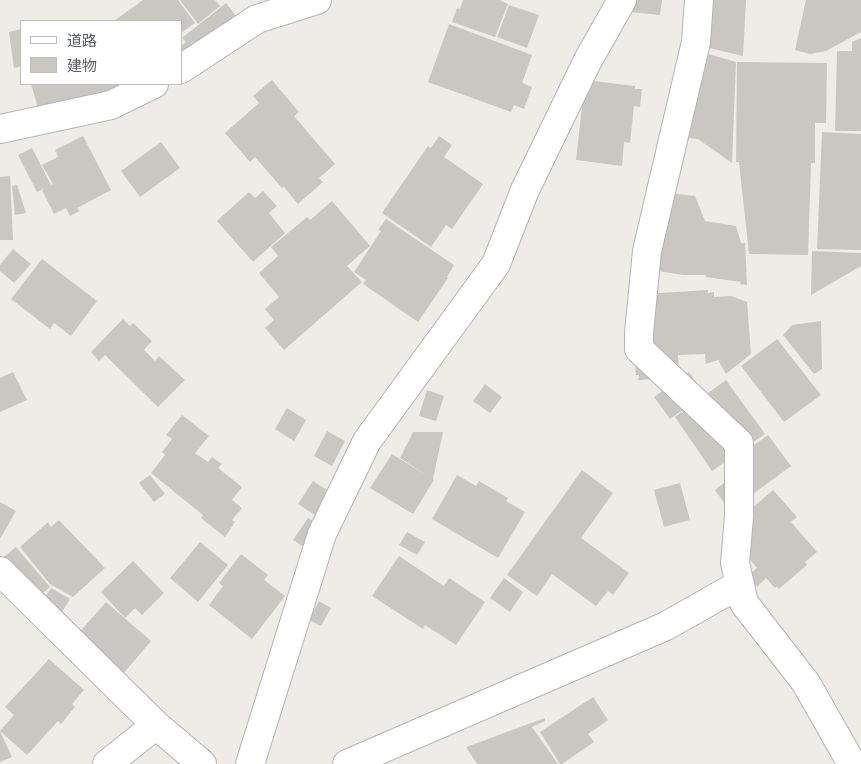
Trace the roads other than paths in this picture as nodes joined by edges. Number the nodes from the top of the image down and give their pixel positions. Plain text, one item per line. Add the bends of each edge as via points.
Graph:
1 (317, 0) edge
2 (622, 0) edge
3 (699, 0) edge
4 (182, 68) edge
5 (152, 85) edge
6 (0, 128) edge
7 (0, 570) edge
8 (740, 584) junction
9 (156, 724) junction
10 (107, 764) edge
11 (202, 764) edge
12 (250, 764) edge
13 (347, 764) edge
14 (852, 764) edge

1 - 4 street via 257,19
2 - 12 street via 588,60 525,190 496,264 367,441 322,534
3 - 8 street via 696,42 647,251 639,349 739,443 736,563
5 - 6 street via 111,105
7 - 9 street
8 - 13 street via 666,626
8 - 14 street via 744,603 806,683
9 - 10 street
9 - 11 street

